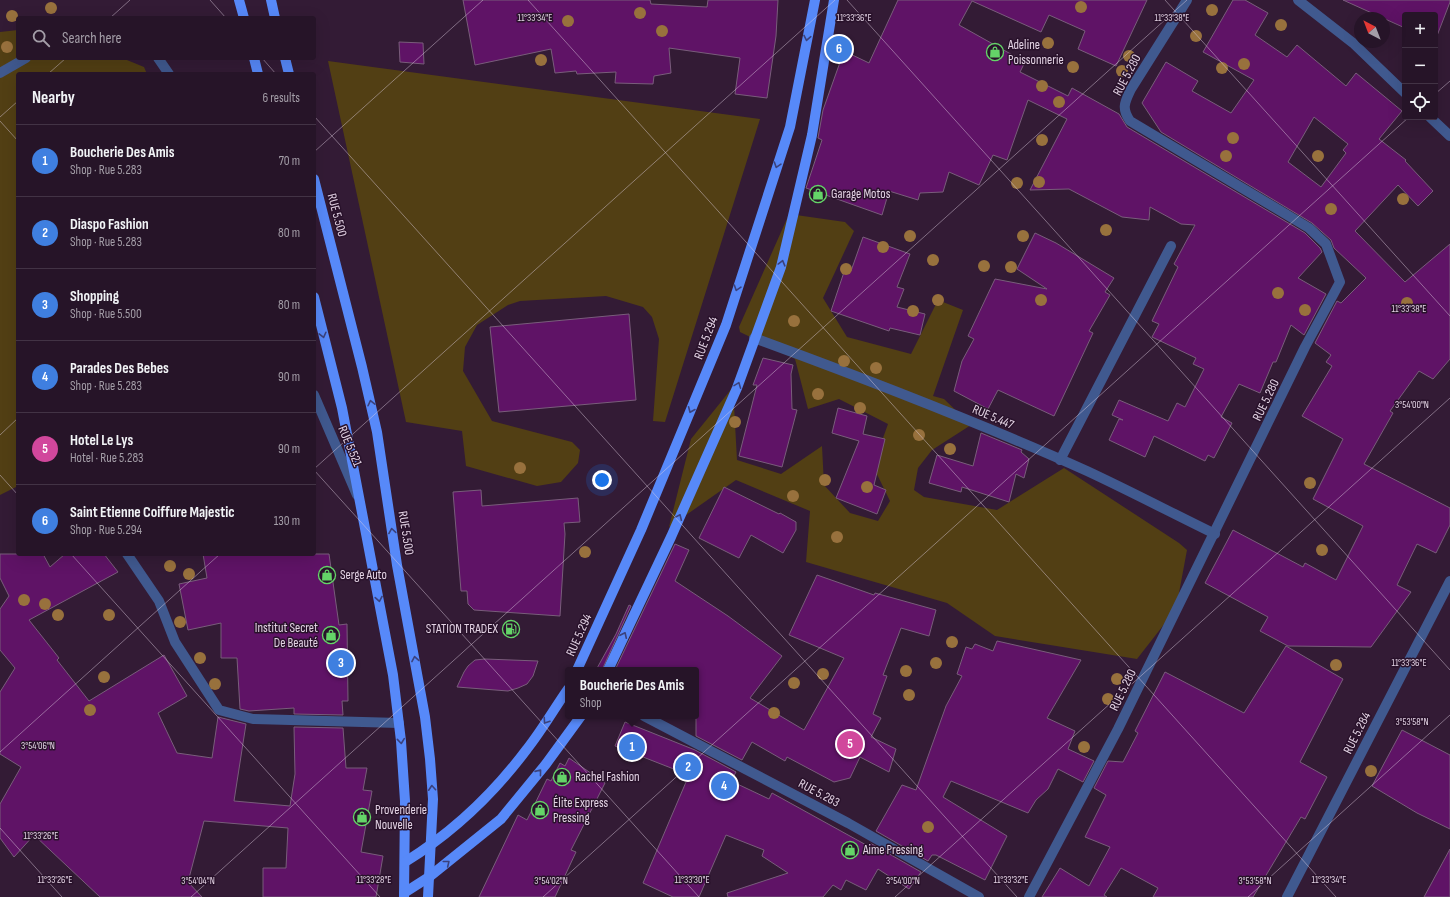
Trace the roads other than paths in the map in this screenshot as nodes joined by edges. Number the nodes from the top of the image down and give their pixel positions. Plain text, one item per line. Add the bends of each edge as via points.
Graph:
1 (239, 0) edge
2 (270, 0) edge
3 (815, 0) edge
4 (834, 0) edge
5 (1187, 0) edge
6 (1298, 0) edge
7 (243, 16) edge
8 (274, 16) edge
9 (23, 60) edge
10 (159, 60) edge
11 (254, 60) edge
12 (286, 60) edge
13 (168, 72) edge
14 (258, 72) edge
15 (289, 72) edge
16 (0, 73) edge
17 (1402, 90) edge
18 (1433, 120) edge
19 (1450, 136) edge
20 (316, 187) edge
21 (1171, 246) dead end
22 (316, 305) edge
23 (754, 338) junction
24 (316, 400) edge
25 (1060, 460) junction
26 (361, 506) junction
27 (1214, 534) junction
28 (128, 556) edge
29 (1450, 581) edge
30 (578, 667) edge
31 (609, 667) edge
32 (565, 693) edge
33 (579, 719) edge
34 (650, 719) edge
35 (399, 723) junction
36 (431, 846) junction
37 (405, 862) junction
38 (429, 877) junction
39 (404, 895) edge
40 (428, 897) edge
41 (979, 897) edge
42 (1029, 897) edge
43 (1287, 897) edge

1 - 7 main road
2 - 8 main road
3 -> 30 main road, RUE 5.294 via 790,127 726,325 641,530
23 -> 4 main road via 781,267 789,236 812,136
5 - 27 street, RUE 5.280 via 1131,89 1124,112 1130,121 1309,228 1326,244 1340,282 1305,347
6 - 17 street via 1353,43
9 - 16 street
10 - 13 street
11 - 14 main road
12 - 15 main road
18 - 19 street
36 -> 20 main road, RUE 5.500 via 433,800 430,759 377,432
21 - 25 street
22 -> 26 main road via 342,408
23 - 25 street, RUE 5.447 via 900,393
31 -> 23 main road via 734,395
24 - 26 street, RUE 5.521
25 - 27 street, RUE 5.447
26 -> 35 main road via 393,675
27 - 42 street, RUE 5.280 via 1118,729
28 - 35 street via 159,601 175,642 218,710 253,719
29 - 43 street, RUE 5.284
32 -> 36 main road via 527,749 486,797
38 -> 33 main road via 501,819
34 - 41 street, RUE 5.283 via 848,823
35 -> 37 main road via 405,801
36 - 37 main road
36 - 38 main road, RUE 5.500
37 - 39 main road
38 - 39 main road
38 - 40 main road, RUE 5.500

